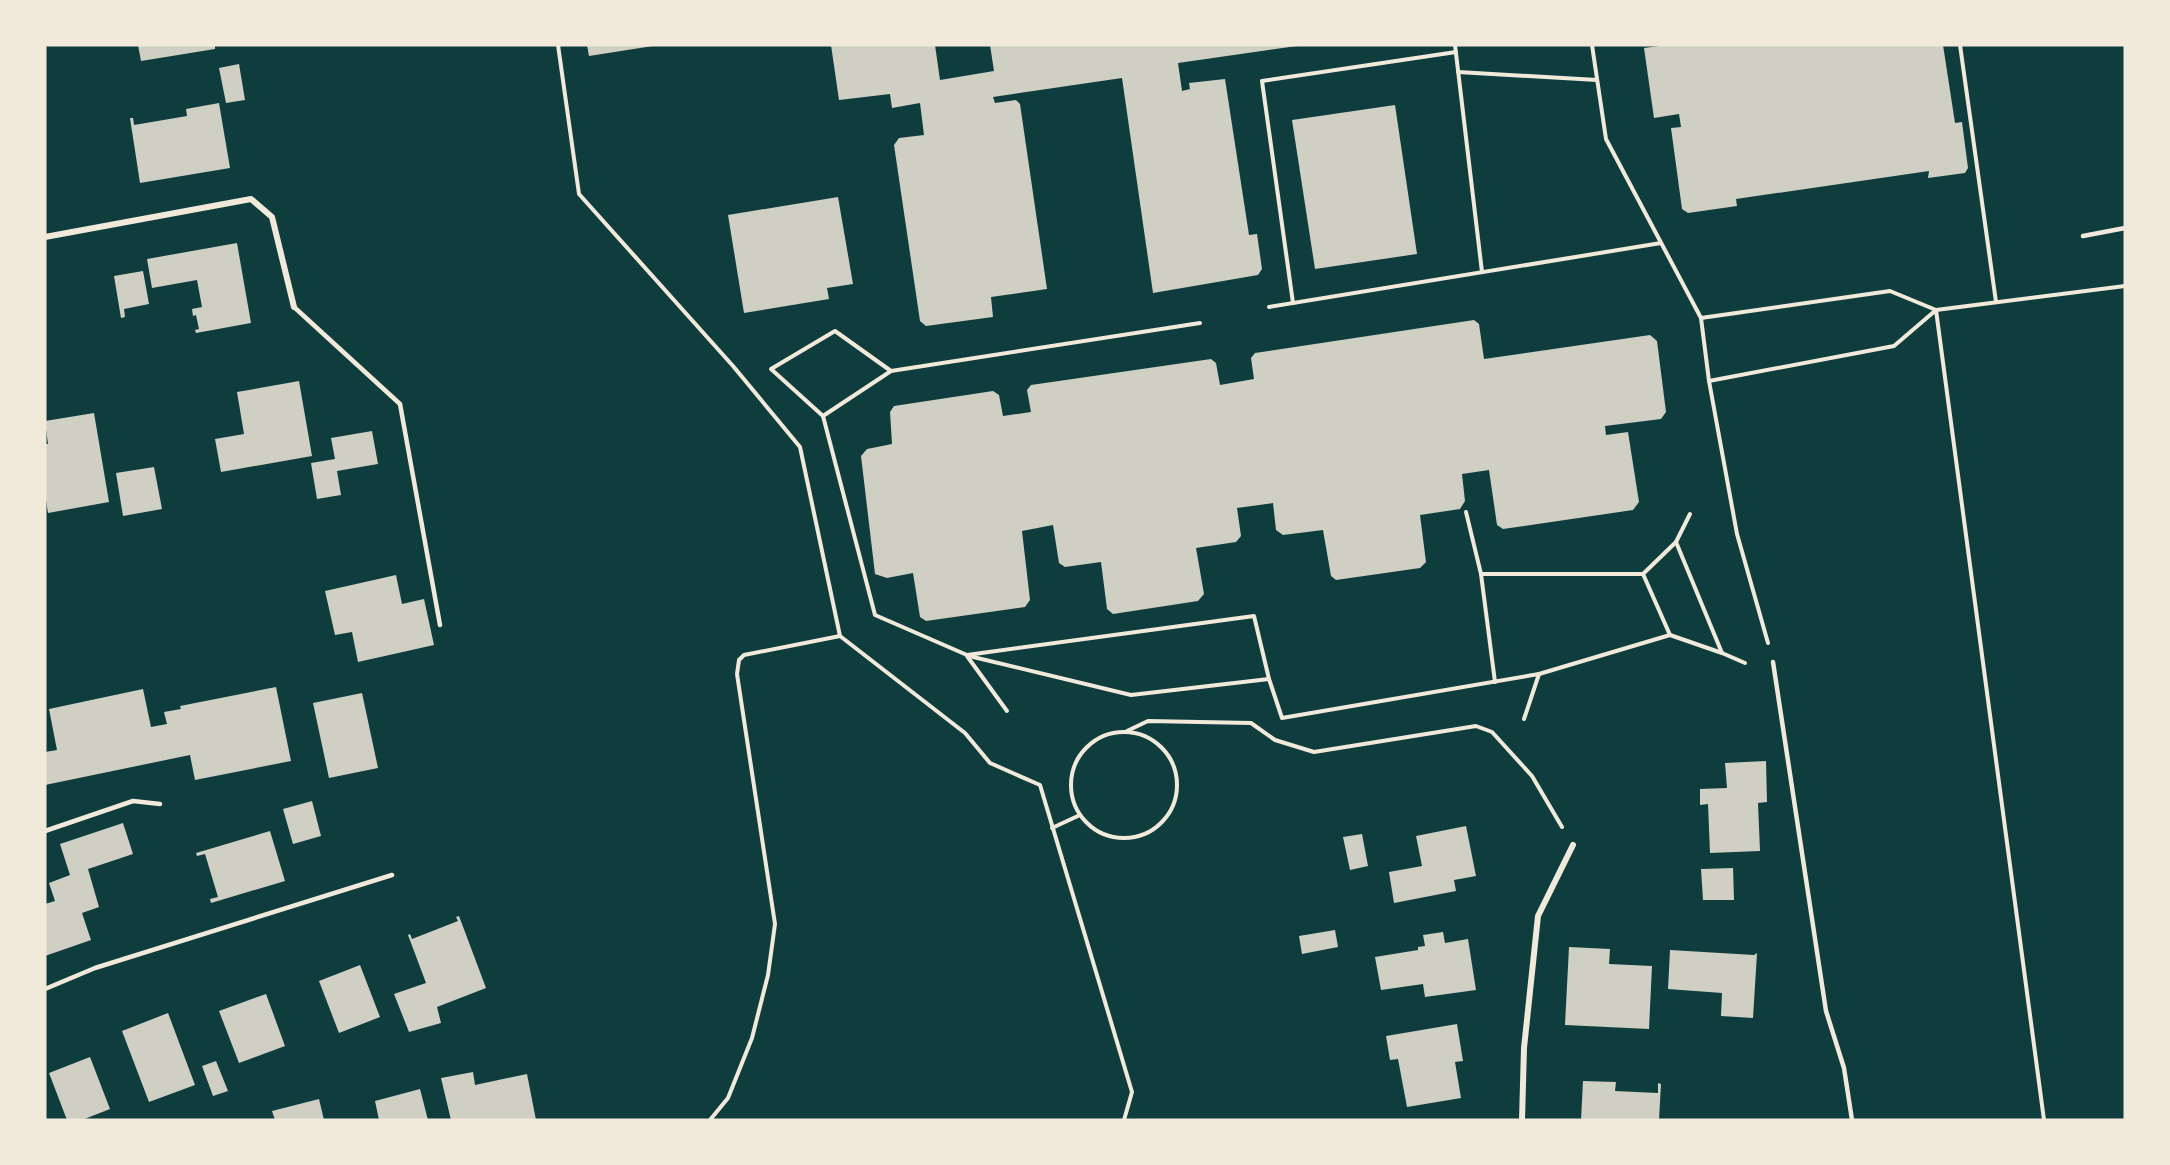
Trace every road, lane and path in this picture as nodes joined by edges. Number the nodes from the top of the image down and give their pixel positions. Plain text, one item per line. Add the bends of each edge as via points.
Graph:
1 (558, 45) edge
2 (1455, 45) edge
3 (1592, 45) edge
4 (1960, 45) edge
5 (1456, 52) junction
6 (1458, 72) junction
7 (1598, 80) junction
8 (2125, 228) edge
9 (2083, 236) dead end
10 (45, 237) edge
11 (1661, 243) junction
12 (1482, 272) junction
13 (2125, 286) edge
14 (1995, 302) junction
15 (1293, 303) junction
16 (294, 307) joint
17 (1269, 307) dead end
18 (1936, 310) junction
19 (1701, 318) junction
20 (1200, 323) dead end
21 (891, 371) junction
22 (1709, 381) junction
23 (823, 416) junction
24 (1466, 512) dead end
25 (1690, 514) dead end
26 (1676, 543) junction
27 (1481, 574) junction
28 (1643, 574) junction
29 (440, 625) dead end
30 (1670, 635) junction
31 (840, 636) junction
32 (1722, 653) junction
33 (967, 655) junction
34 (1773, 662) joint
35 (1744, 663) dead end
36 (1539, 674) junction
37 (1269, 679) junction
38 (1495, 682) junction
39 (1007, 711) dead end
40 (1524, 719) dead end
41 (1128, 731) junction
42 (160, 804) dead end
43 (1080, 815) junction
44 (1052, 828) junction
45 (45, 831) edge
46 (1573, 845) joint
47 (392, 875) dead end
48 (45, 989) edge
49 (710, 1120) edge
50 (1124, 1120) edge
51 (1522, 1120) edge
52 (1852, 1120) edge
53 (2044, 1120) edge

1 - 31 path via 579,194 800,447
2 - 5 path
3 - 7 path
4 - 14 path
5 - 6 path
5 - 15 path via 1262,81
6 - 7 path
6 - 12 path
7 - 11 path via 1606,139
8 - 9 lane
10 - 16 street via 251,199 272,217
11 - 12 path
11 - 19 path
12 - 15 path
13 - 14 path
14 - 18 path
15 - 17 path
16 - 29 lane via 400,404
18 - 19 path via 1890,291
18 - 22 path via 1894,346
18 - 53 path
19 - 22 path
20 - 21 path
21 - 23 path
21 - 23 path via 835,331 771,369
22 - 34 path via 1737,534
23 - 33 path via 875,615
24 - 27 path
25 - 26 path
26 - 28 path
26 - 32 path
27 - 28 path
27 - 38 path
28 - 30 path
30 - 32 path
30 - 36 path
31 - 44 path via 965,733 990,763 1040,785
31 - 49 path via 744,655 739,660 737,674 775,924 768,975 752,1038 728,1098
32 - 35 path
33 - 37 path via 1131,695
33 - 37 path via 1254,616
33 - 39 path
34 - 52 lane via 1826,1011 1844,1068
36 - 38 path
36 - 40 path
37 - 38 path via 1282,718
41 - 43 path via 1095,739 1074,765 1071,783
41 - 43 path via 1145,735 1171,759 1177,776 1177,794 1171,811 1151,830 1126,838 1108,836 1092,828
41 - 46 path via 1148,721 1251,723 1275,740 1314,752 1476,726 1492,732 1532,776
42 - 45 lane via 133,801
43 - 44 path
44 - 50 path via 1132,1092
46 - 51 street via 1538,916 1524,1048
47 - 48 lane via 95,968

